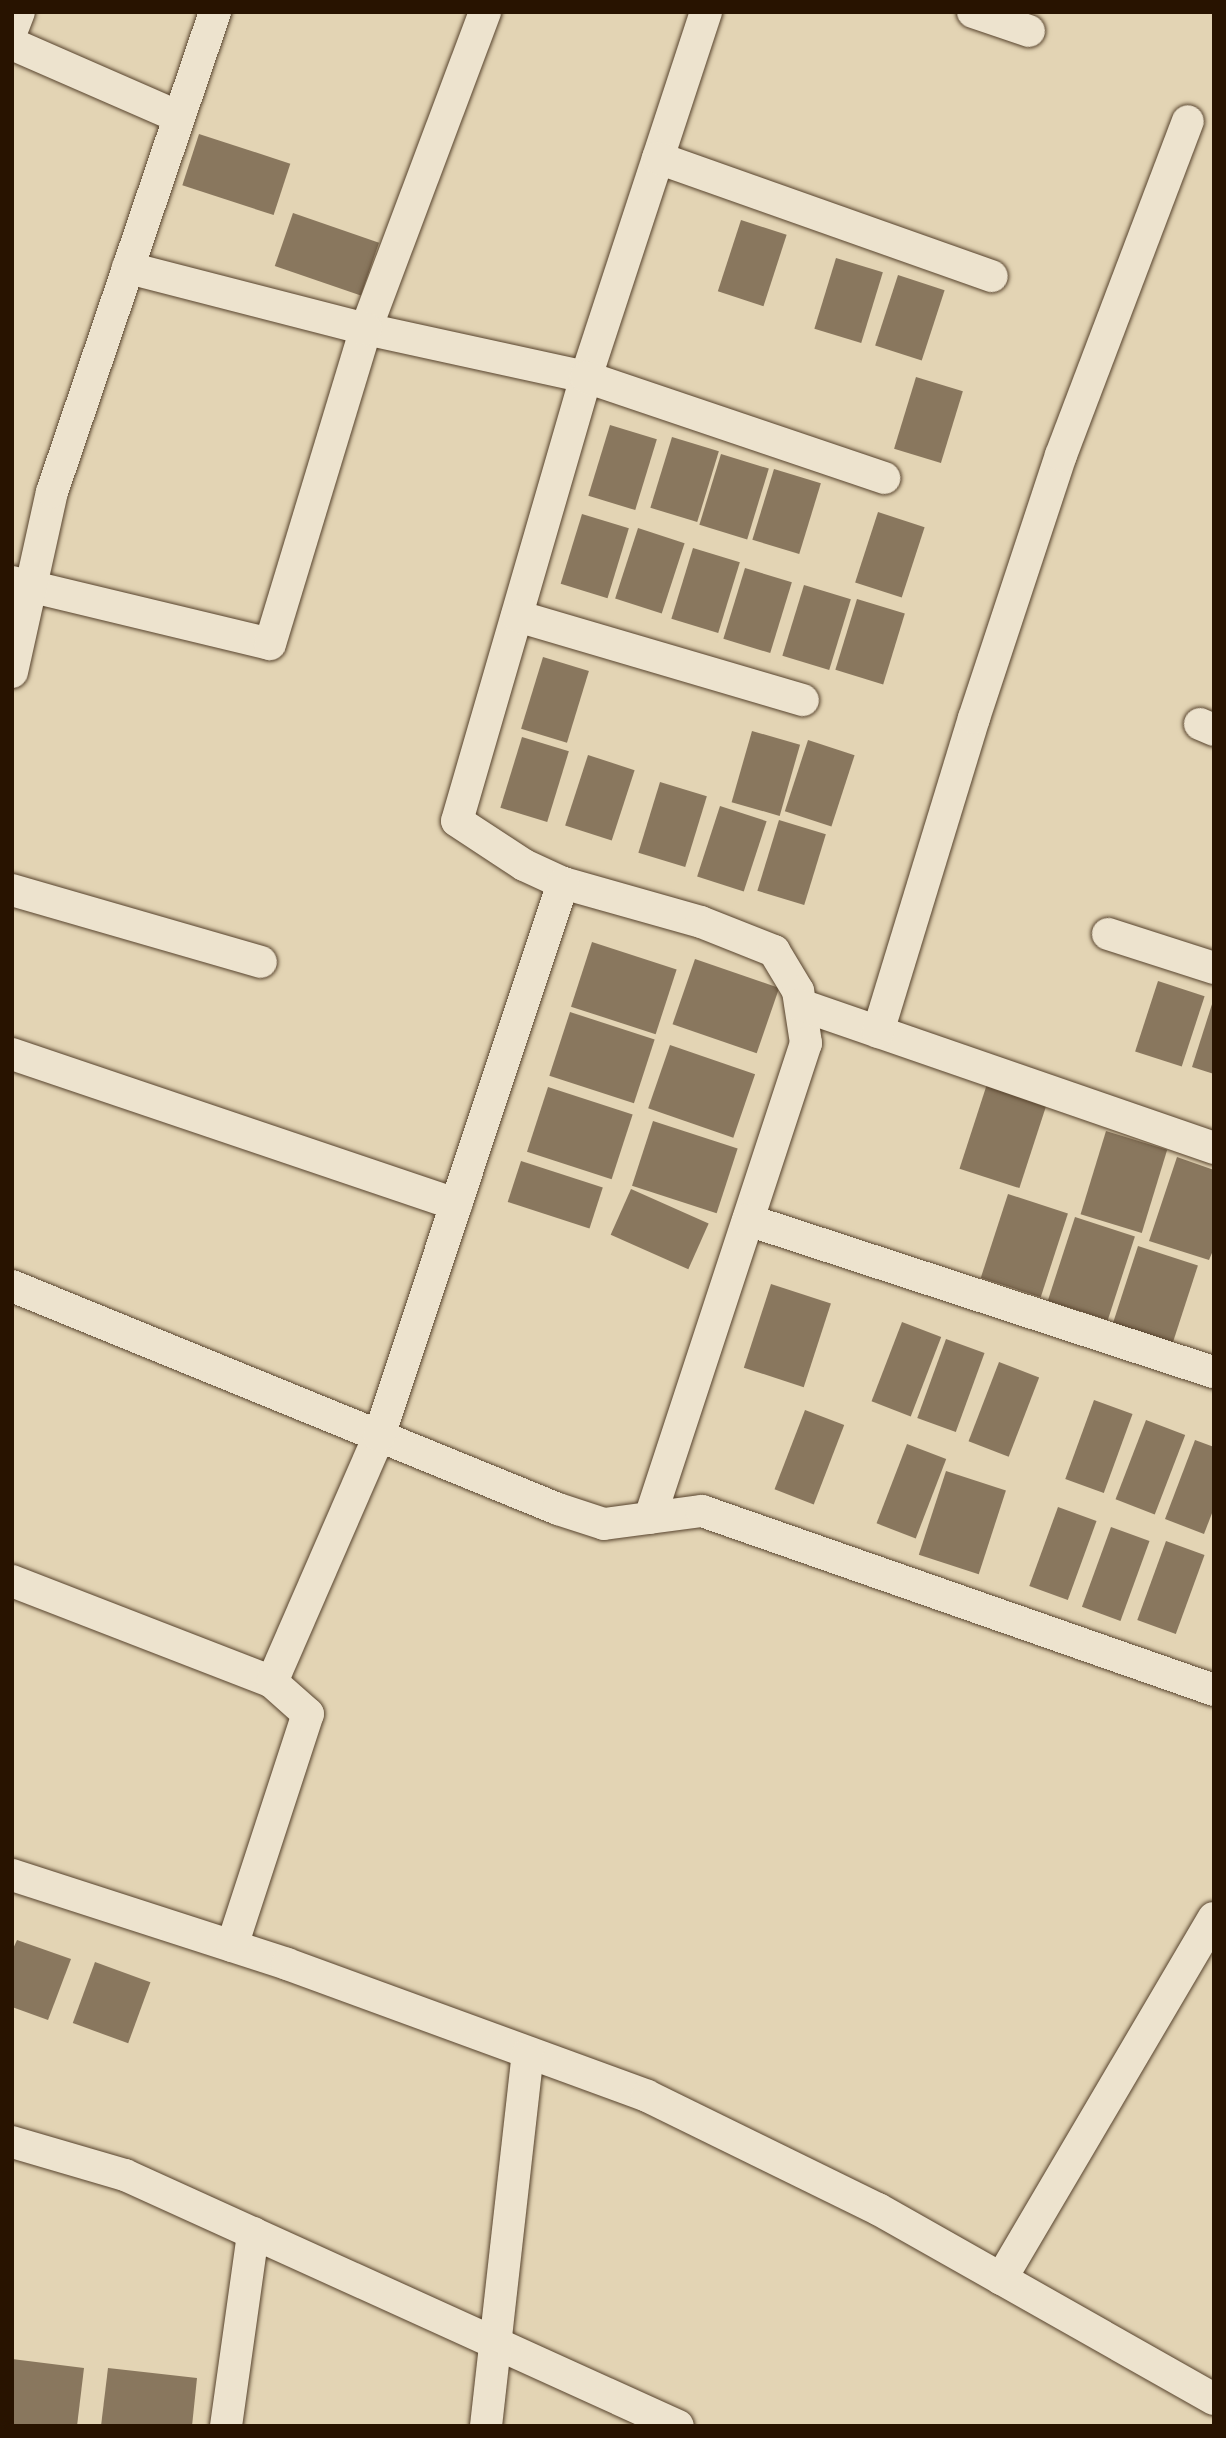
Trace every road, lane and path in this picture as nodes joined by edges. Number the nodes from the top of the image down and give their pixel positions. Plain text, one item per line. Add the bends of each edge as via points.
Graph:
1 (19, 12) edge
2 (215, 12) edge
3 (485, 12) edge
4 (706, 12) edge
5 (973, 12) edge
6 (12, 30) edge
7 (1029, 32) dead end
8 (12, 44) edge
9 (179, 117) junction
10 (1188, 121) dead end
11 (658, 158) junction
12 (128, 268) junction
13 (992, 276) dead end
14 (366, 329) junction
15 (586, 377) junction
16 (884, 478) dead end
17 (21, 586) edge
18 (517, 616) junction
19 (12, 672) edge
20 (803, 699) dead end
21 (563, 883) junction
22 (12, 890) edge
23 (1108, 934) dead end
24 (261, 962) dead end
25 (1214, 968) edge
26 (801, 1005) junction
27 (878, 1032) junction
28 (12, 1054) edge
29 (1214, 1148) edge
30 (456, 1204) junction
31 (747, 1220) junction
32 (12, 1286) edge
33 (1214, 1372) edge
34 (379, 1436) junction
35 (650, 1518) junction
36 (12, 1581) edge
37 (272, 1682) junction
38 (1214, 1690) edge
39 (12, 1875) edge
40 (1214, 1919) edge
41 (232, 1946) junction
42 (528, 2053) junction
43 (12, 2142) edge
44 (253, 2232) junction
45 (1001, 2278) junction
46 (495, 2343) junction
47 (1214, 2399) edge
48 (226, 2426) edge
49 (486, 2426) edge
50 (678, 2426) edge

1 - 6 street
2 - 9 street
3 - 14 street
4 - 11 street
5 - 7 street
8 - 9 street
9 - 12 street
10 - 27 street via 1061,455
11 - 13 street
11 - 15 street
12 - 14 street
12 - 17 street
14 - 15 street
14 - 17 street via 270,644
15 - 16 street
15 - 18 street
17 - 19 street
18 - 20 street
18 - 21 street via 457,821 524,865
21 - 26 street via 701,922 774,951 799,990
21 - 30 street
22 - 24 street
23 - 25 street
26 - 27 street
26 - 31 street via 806,1043
27 - 29 street
28 - 30 street
30 - 34 street
31 - 33 street
31 - 35 street
32 - 34 street
34 - 35 street via 604,1524
34 - 37 street
35 - 38 street via 702,1511
36 - 37 street
37 - 41 street via 308,1714
39 - 41 street
40 - 45 street
41 - 42 street
42 - 45 street via 647,2096 878,2209
42 - 46 street
43 - 44 street via 125,2175
44 - 46 street
44 - 48 street
45 - 47 street
46 - 49 street
46 - 50 street

